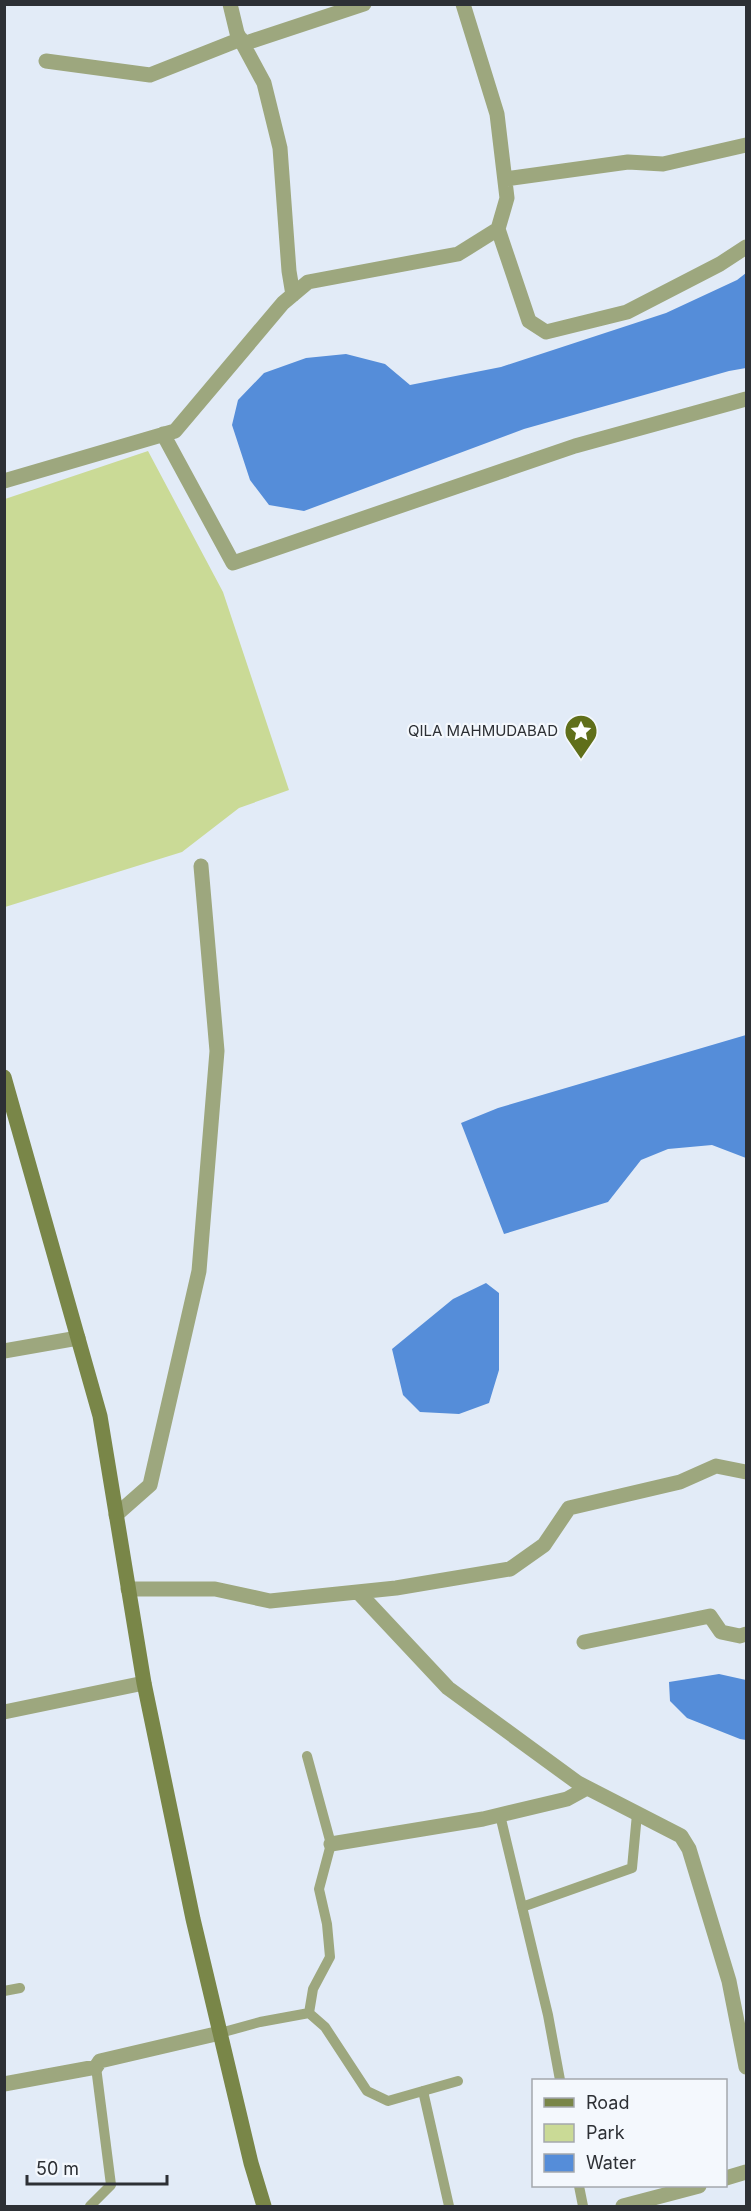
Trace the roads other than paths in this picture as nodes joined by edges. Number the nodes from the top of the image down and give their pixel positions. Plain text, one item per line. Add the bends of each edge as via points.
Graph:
1 (230, 4) edge
2 (364, 4) edge
3 (463, 4) edge
4 (242, 42) junction
5 (46, 62) dead end
6 (747, 145) edge
7 (505, 179) junction
8 (498, 229) junction
9 (747, 247) edge
10 (293, 295) junction
11 (747, 399) edge
12 (163, 434) junction
13 (4, 481) edge
14 (201, 866) dead end
15 (4, 1077) edge
16 (78, 1338) junction
17 (4, 1352) edge
18 (747, 1472) edge
19 (116, 1515) junction
20 (128, 1589) junction
21 (358, 1592) junction
22 (747, 1634) edge
23 (584, 1642) dead end
24 (144, 1683) junction
25 (4, 1712) edge
26 (307, 1756) dead end
27 (587, 1788) junction
28 (637, 1814) junction
29 (500, 1815) junction
30 (331, 1844) junction
31 (522, 1907) junction
32 (20, 1988) dead end
33 (4, 1991) edge
34 (309, 2013) junction
35 (220, 2033) junction
36 (96, 2067) junction
37 (747, 2067) edge
38 (560, 2079) edge
39 (458, 2081) dead end
40 (4, 2084) edge
41 (423, 2091) junction
42 (747, 2172) edge
43 (727, 2178) edge
44 (579, 2187) edge
45 (695, 2187) edge
46 (90, 2206) edge
47 (264, 2206) edge
48 (448, 2206) edge
49 (583, 2206) edge
50 (623, 2206) edge

1 - 4 street
2 - 4 street
3 - 7 street via 497,114
4 - 5 street via 150,75
4 - 10 street via 264,83 280,148
6 - 7 street via 663,164 628,162
7 - 8 street via 507,198
8 - 9 street via 529,321 546,332 627,312
8 - 10 street via 458,254 308,282
10 - 12 street via 175,431
11 - 12 street via 575,446 234,562
12 - 13 street
14 - 19 street via 217,1052 199,1271 150,1485
15 - 16 main road
16 - 17 street
16 - 19 main road via 100,1416
18 - 21 street via 716,1466 680,1482 569,1508 544,1545 510,1569
19 - 20 main road
20 - 21 street via 215,1589 270,1601
20 - 24 main road
21 - 27 street via 448,1689
22 - 23 street via 721,1632 710,1616
24 - 25 street
24 - 35 main road
26 - 30 lane
27 - 28 street
27 - 29 street via 567,1799
28 - 31 lane via 632,1868
28 - 37 street via 681,1836 689,1849 729,1981
29 - 30 street
29 - 31 lane
30 - 34 lane via 319,1889 330,1957 313,1989
31 - 38 lane
32 - 33 lane
34 - 35 lane
34 - 41 lane via 325,2027 367,2091 388,2101
35 - 36 street via 100,2061
35 - 47 main road
36 - 40 street
36 - 46 lane via 111,2185
39 - 41 lane
41 - 48 lane
42 - 43 street
44 - 49 lane
45 - 50 street

